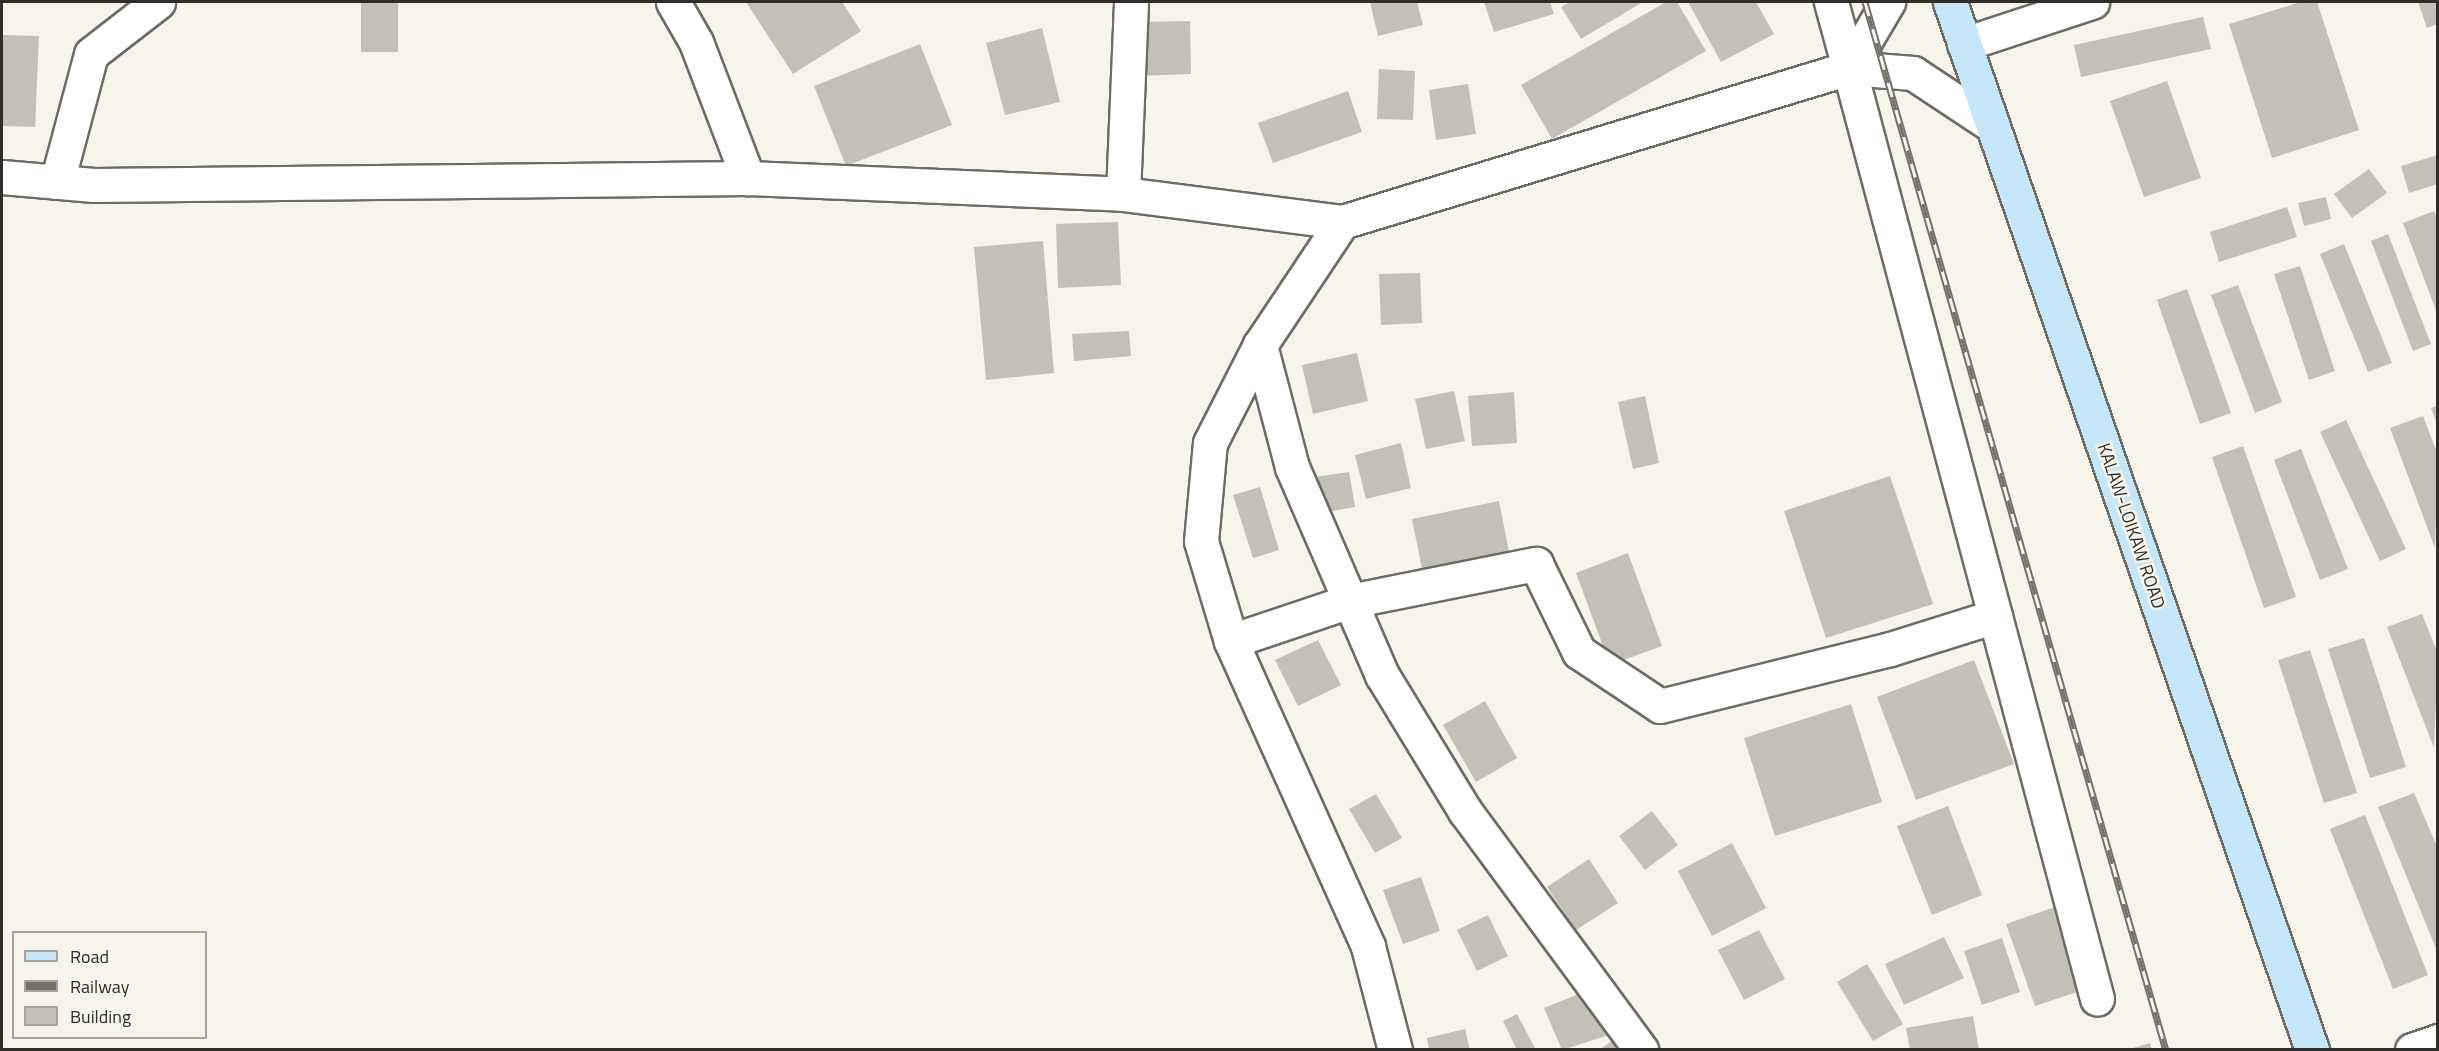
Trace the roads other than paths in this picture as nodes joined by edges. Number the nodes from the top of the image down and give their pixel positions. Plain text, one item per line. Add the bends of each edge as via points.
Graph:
1 (158, 2) edge
2 (673, 2) edge
3 (1131, 2) edge
4 (1831, 2) edge
5 (1888, 2) edge
6 (1950, 2) edge
7 (2092, 2) edge
8 (1964, 44) junction
9 (1849, 68) junction
10 (1993, 126) junction
11 (2, 177) edge
12 (748, 178) junction
13 (57, 182) junction
14 (1123, 194) junction
15 (1342, 222) junction
16 (1260, 345) junction
17 (1350, 601) junction
18 (1995, 616) junction
19 (1231, 641) junction
20 (2097, 999) dead end
21 (2438, 1041) edge
22 (1395, 1050) edge
23 (1641, 1050) edge
24 (2312, 1050) edge
25 (2412, 1050) edge

1 - 13 street via 91,54
2 - 12 street via 696,42
3 - 14 street
4 - 9 street
5 - 9 street
6 - 8 main road, KALAW-LOIKAW ROAD
7 - 8 street
8 - 10 main road, KALAW-LOIKAW ROAD
9 - 10 street via 1913,72
9 - 15 street
9 - 18 street
10 - 24 main road, KALAW-LOIKAW ROAD
11 - 13 street
12 - 13 street
12 - 14 street
14 - 15 street
15 - 16 street
16 - 17 street via 1292,467
16 - 19 street via 1210,443 1201,541
17 - 18 street via 1536,564 1579,652 1660,706 1890,649
17 - 19 street
17 - 23 street via 1382,675 1465,811
18 - 20 street
19 - 22 street via 1368,946
21 - 25 street

